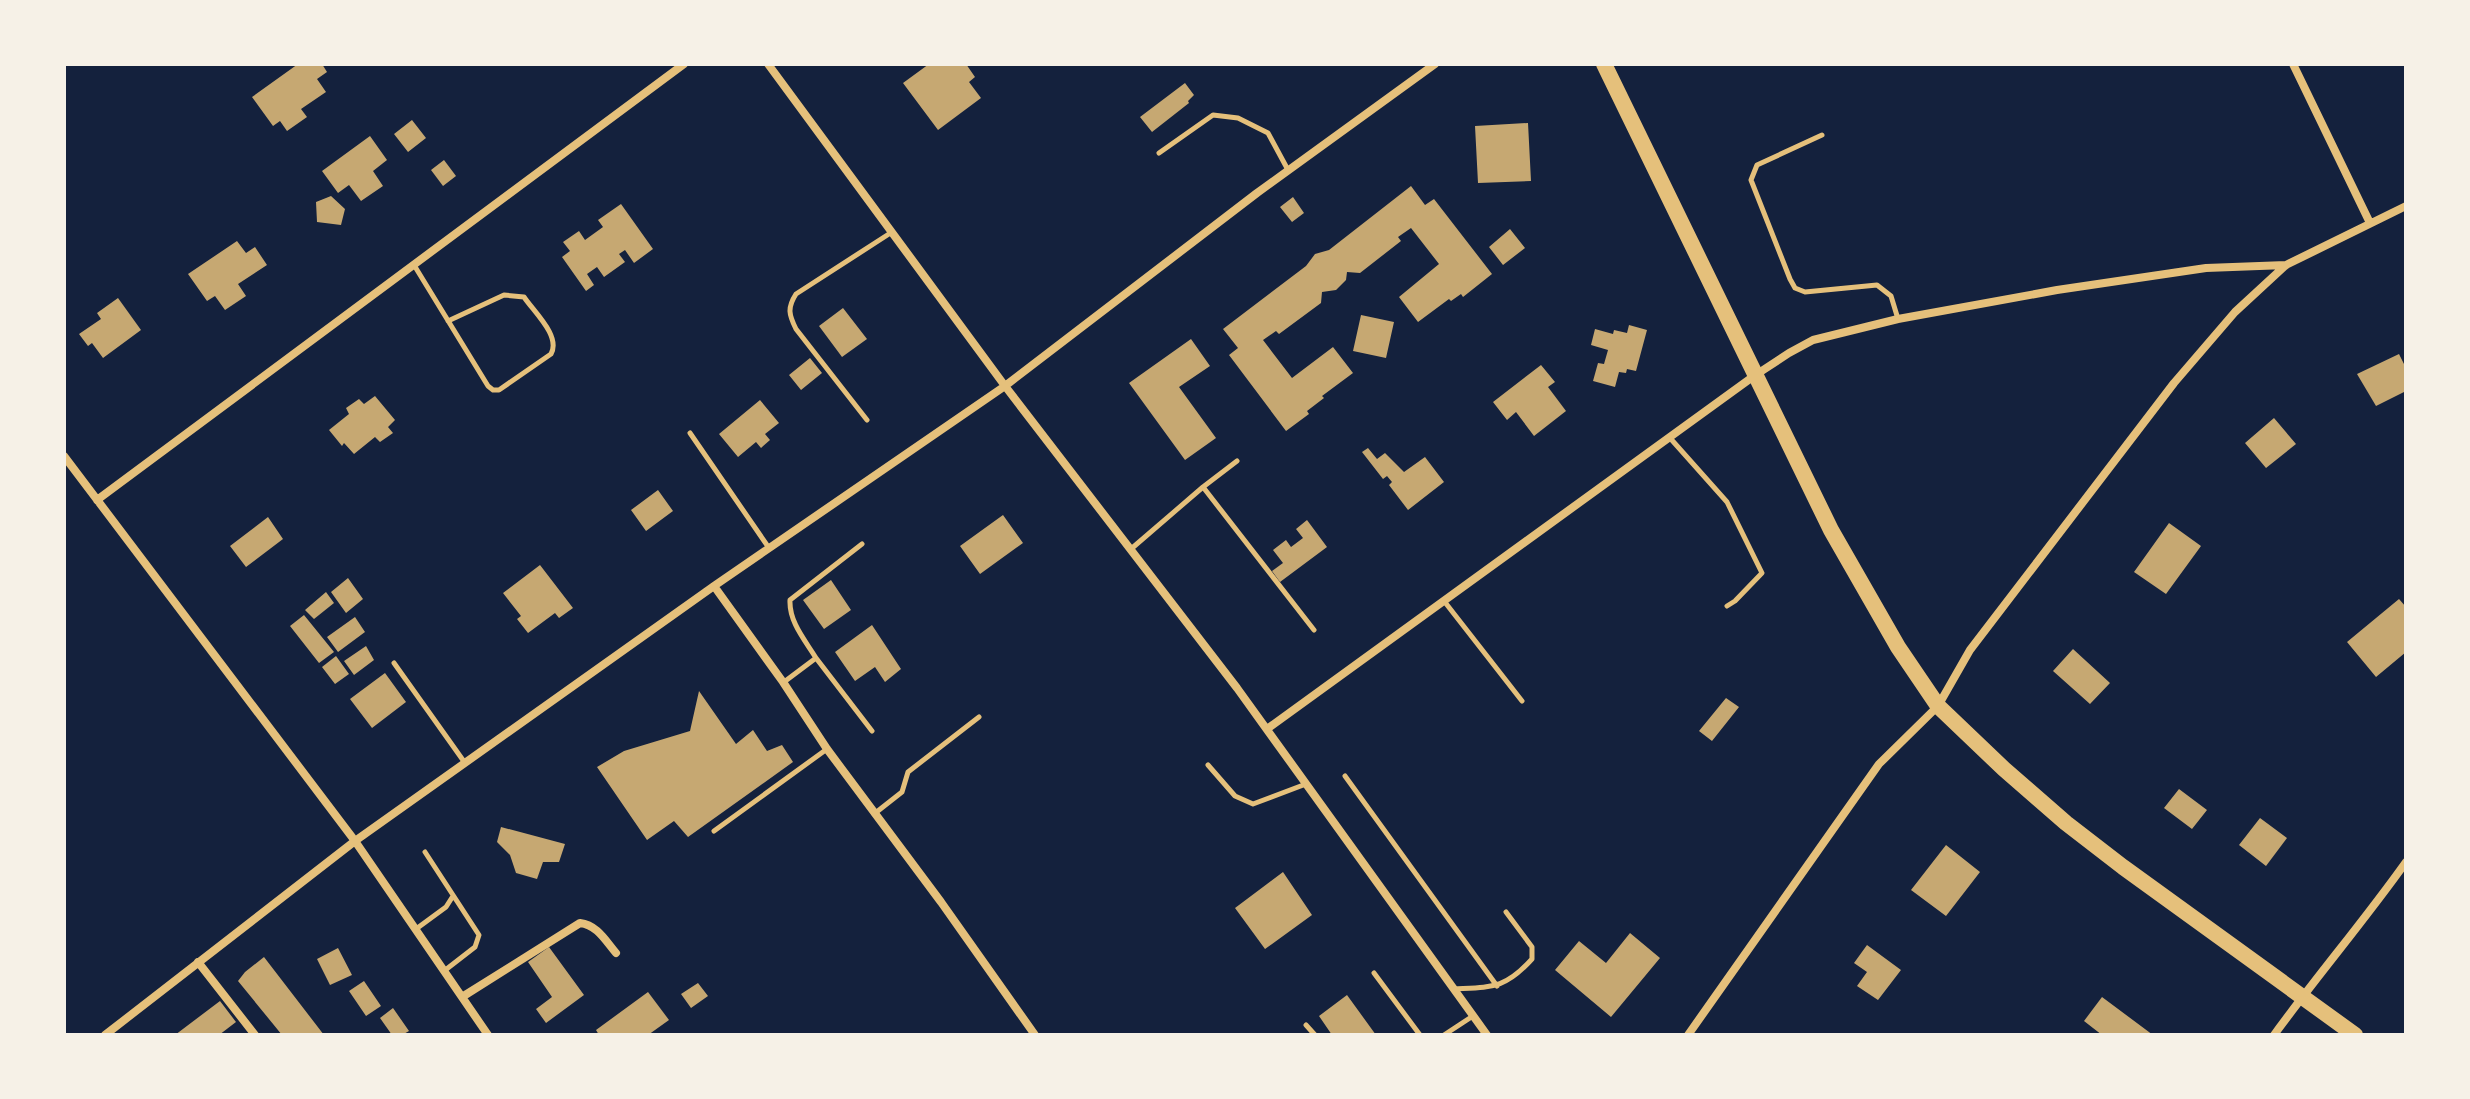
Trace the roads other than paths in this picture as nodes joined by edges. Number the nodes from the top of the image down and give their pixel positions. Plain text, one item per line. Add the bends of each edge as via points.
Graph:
1 (684, 64) edge
2 (768, 64) edge
3 (1435, 64) edge
4 (1604, 64) edge
5 (2293, 64) edge
6 (1822, 135) dead end
7 (1159, 153) dead end
8 (1288, 170) junction
9 (2406, 206) edge
10 (2370, 223) junction
11 (892, 232) junction
12 (414, 265) junction
13 (2286, 265) junction
14 (1898, 319) junction
15 (448, 321) junction
16 (1754, 376) junction
17 (1005, 386) junction
18 (867, 420) dead end
19 (690, 433) dead end
20 (1670, 438) junction
21 (64, 456) edge
22 (1237, 461) dead end
23 (1203, 487) junction
24 (97, 500) junction
25 (862, 544) dead end
26 (769, 548) junction
27 (1131, 549) junction
28 (714, 586) junction
29 (1444, 601) junction
30 (1727, 606) dead end
31 (1314, 630) dead end
32 (816, 658) junction
33 (394, 663) dead end
34 (783, 682) junction
35 (1522, 701) dead end
36 (1938, 706) junction
37 (979, 717) dead end
38 (1267, 729) junction
39 (872, 731) dead end
40 (827, 749) junction
41 (465, 763) junction
42 (1208, 765) dead end
43 (1345, 776) dead end
44 (1306, 784) junction
45 (874, 815) junction
46 (714, 831) dead end
47 (355, 841) junction
48 (425, 852) dead end
49 (2406, 862) edge
50 (453, 896) junction
51 (1506, 912) dead end
52 (416, 930) junction
53 (616, 953) dead end
54 (198, 962) junction
55 (444, 971) junction
56 (1374, 973) dead end
57 (1497, 986) junction
58 (1454, 990) junction
59 (462, 997) junction
60 (2302, 997) junction
61 (1473, 1016) junction
62 (1306, 1025) dead end
63 (105, 1035) edge
64 (255, 1035) edge
65 (488, 1035) edge
66 (1035, 1035) edge
67 (1315, 1035) edge
68 (1420, 1035) edge
69 (1444, 1035) edge
70 (1487, 1035) edge
71 (1688, 1035) edge
72 (2274, 1035) edge
73 (2355, 1035) edge

1 - 12 street
2 - 11 street
3 - 8 street
4 - 16 highway
5 - 10 street
6 - 14 lane via 1757,165 1751,180 1790,279 1805,292 1877,285 1891,296
7 - 8 lane via 1213,115 1238,118 1268,133
8 - 17 street
9 - 10 street
10 - 13 street
11 - 17 street
11 - 18 lane via 796,294 788,314
12 - 15 lane
12 - 24 street
13 - 14 street via 2206,268
13 - 36 street via 2235,312 2174,383 1970,650
14 - 16 street via 1813,340
15 - 15 lane via 493,390 555,347 524,297 504,295
16 - 20 street
16 - 36 highway via 1853,570
17 - 26 street
17 - 27 street
19 - 26 lane
20 - 29 street
20 - 30 lane via 1727,502 1762,573
21 - 24 street
22 - 23 lane
23 - 27 lane
23 - 31 lane
24 - 47 street
25 - 32 lane via 790,600 795,625
26 - 28 street
27 - 38 street
28 - 34 street
28 - 41 street
29 - 35 lane
29 - 38 street
32 - 34 lane
32 - 39 lane
33 - 41 lane
34 - 40 street
36 - 60 highway via 2066,823
36 - 71 street via 1879,764
37 - 45 lane via 908,772 902,792
38 - 44 street
40 - 45 street
40 - 46 lane
41 - 47 street
42 - 44 lane via 1235,796 1253,804
43 - 57 lane
44 - 58 street
45 - 66 street
47 - 52 street
47 - 54 street
48 - 50 lane
49 - 60 street
50 - 52 lane
50 - 55 lane via 479,941
51 - 57 lane via 1532,947 1532,959
52 - 55 street
53 - 59 street via 596,929 580,923
54 - 63 street
54 - 64 street
55 - 59 street
56 - 68 lane
57 - 58 lane
58 - 61 street
58 - 70 lane
59 - 65 street
60 - 72 street
60 - 73 highway
61 - 69 lane
61 - 70 street
62 - 67 lane

